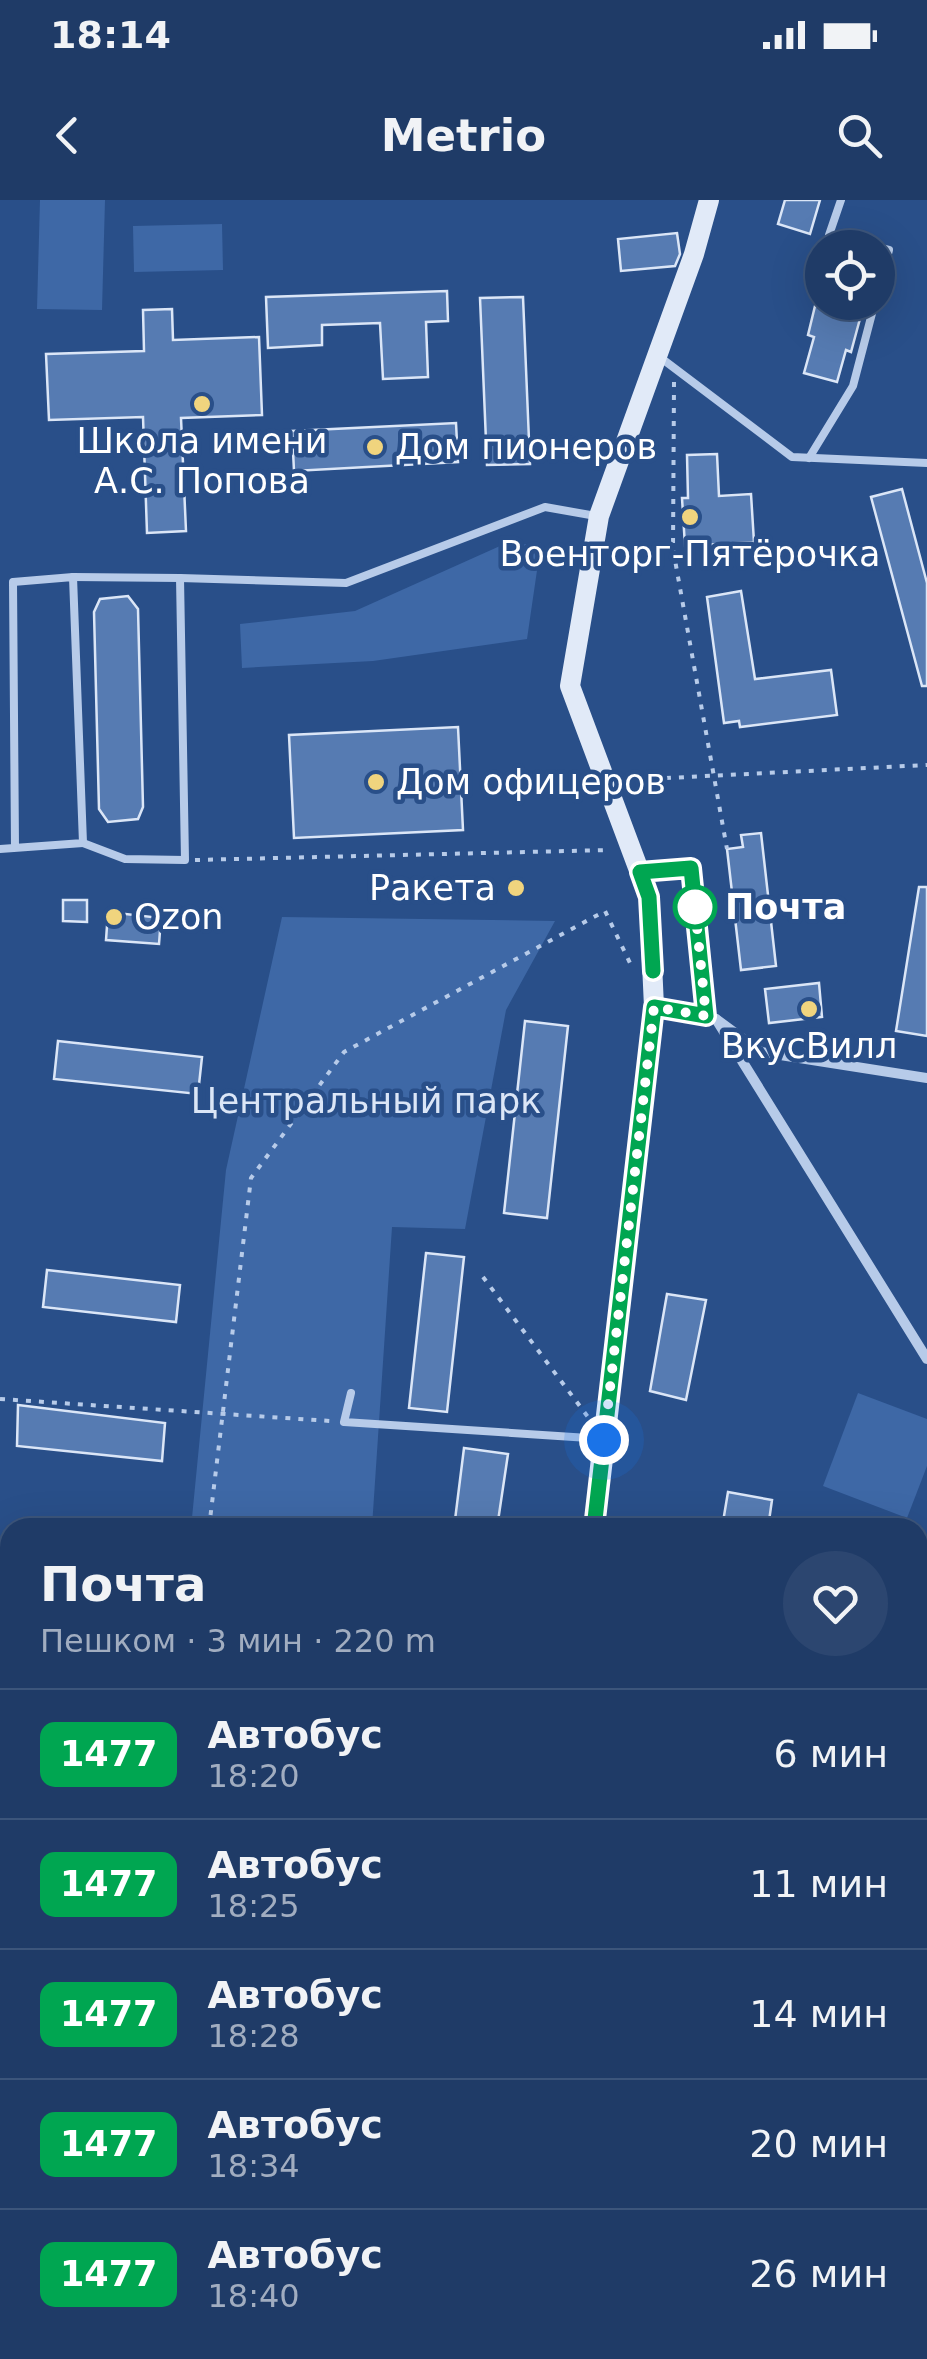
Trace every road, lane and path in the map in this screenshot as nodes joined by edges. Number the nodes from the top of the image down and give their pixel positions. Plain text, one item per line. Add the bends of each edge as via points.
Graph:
1 (709, 200) edge
2 (841, 200) edge
3 (831, 230) edge
4 (870, 320) edge
5 (666, 362) junction
6 (810, 458) junction
7 (925, 463) edge
8 (927, 477) edge
9 (599, 516) junction
10 (73, 577) junction
11 (180, 578) junction
12 (0, 582) edge
13 (13, 582) junction
14 (927, 764) edge
15 (716, 774) junction
16 (606, 781) junction
17 (83, 843) junction
18 (15, 848) junction
19 (727, 849) dead end
20 (0, 850) edge
21 (631, 850) junction
22 (185, 860) junction
23 (640, 872) junction
24 (605, 911) dead end
25 (654, 1007) junction
26 (711, 1018) junction
27 (927, 1078) edge
28 (483, 1277) dead end
29 (927, 1359) edge
30 (351, 1394) dead end
31 (0, 1398) edge
32 (222, 1414) junction
33 (344, 1422) junction
34 (600, 1434) junction
35 (210, 1518) edge
36 (595, 1518) edge

1 - 5 street
2 - 3 lane
4 - 6 lane via 853,386
5 - 6 lane via 792,457
5 - 9 street
5 - 15 path via 673,549
6 - 7 lane
7 - 8 lane
9 - 11 lane via 545,507 346,584
9 - 16 street via 570,686
10 - 11 lane
10 - 13 lane
10 - 17 lane
11 - 22 lane
12 - 13 lane
13 - 18 lane
14 - 15 path
15 - 16 path
15 - 19 path
16 - 21 street
17 - 18 lane
17 - 22 lane via 125,859
18 - 20 lane
21 - 22 path
21 - 23 street
23 - 25 street via 649,897
23 - 26 lane via 691,868
24 - 32 path via 344,1052 251,1178
25 - 26 street
25 - 34 street
26 - 27 street via 761,1052
26 - 29 street
28 - 34 path
30 - 33 lane
31 - 32 path
32 - 33 path
32 - 35 path
33 - 34 lane
34 - 36 street

